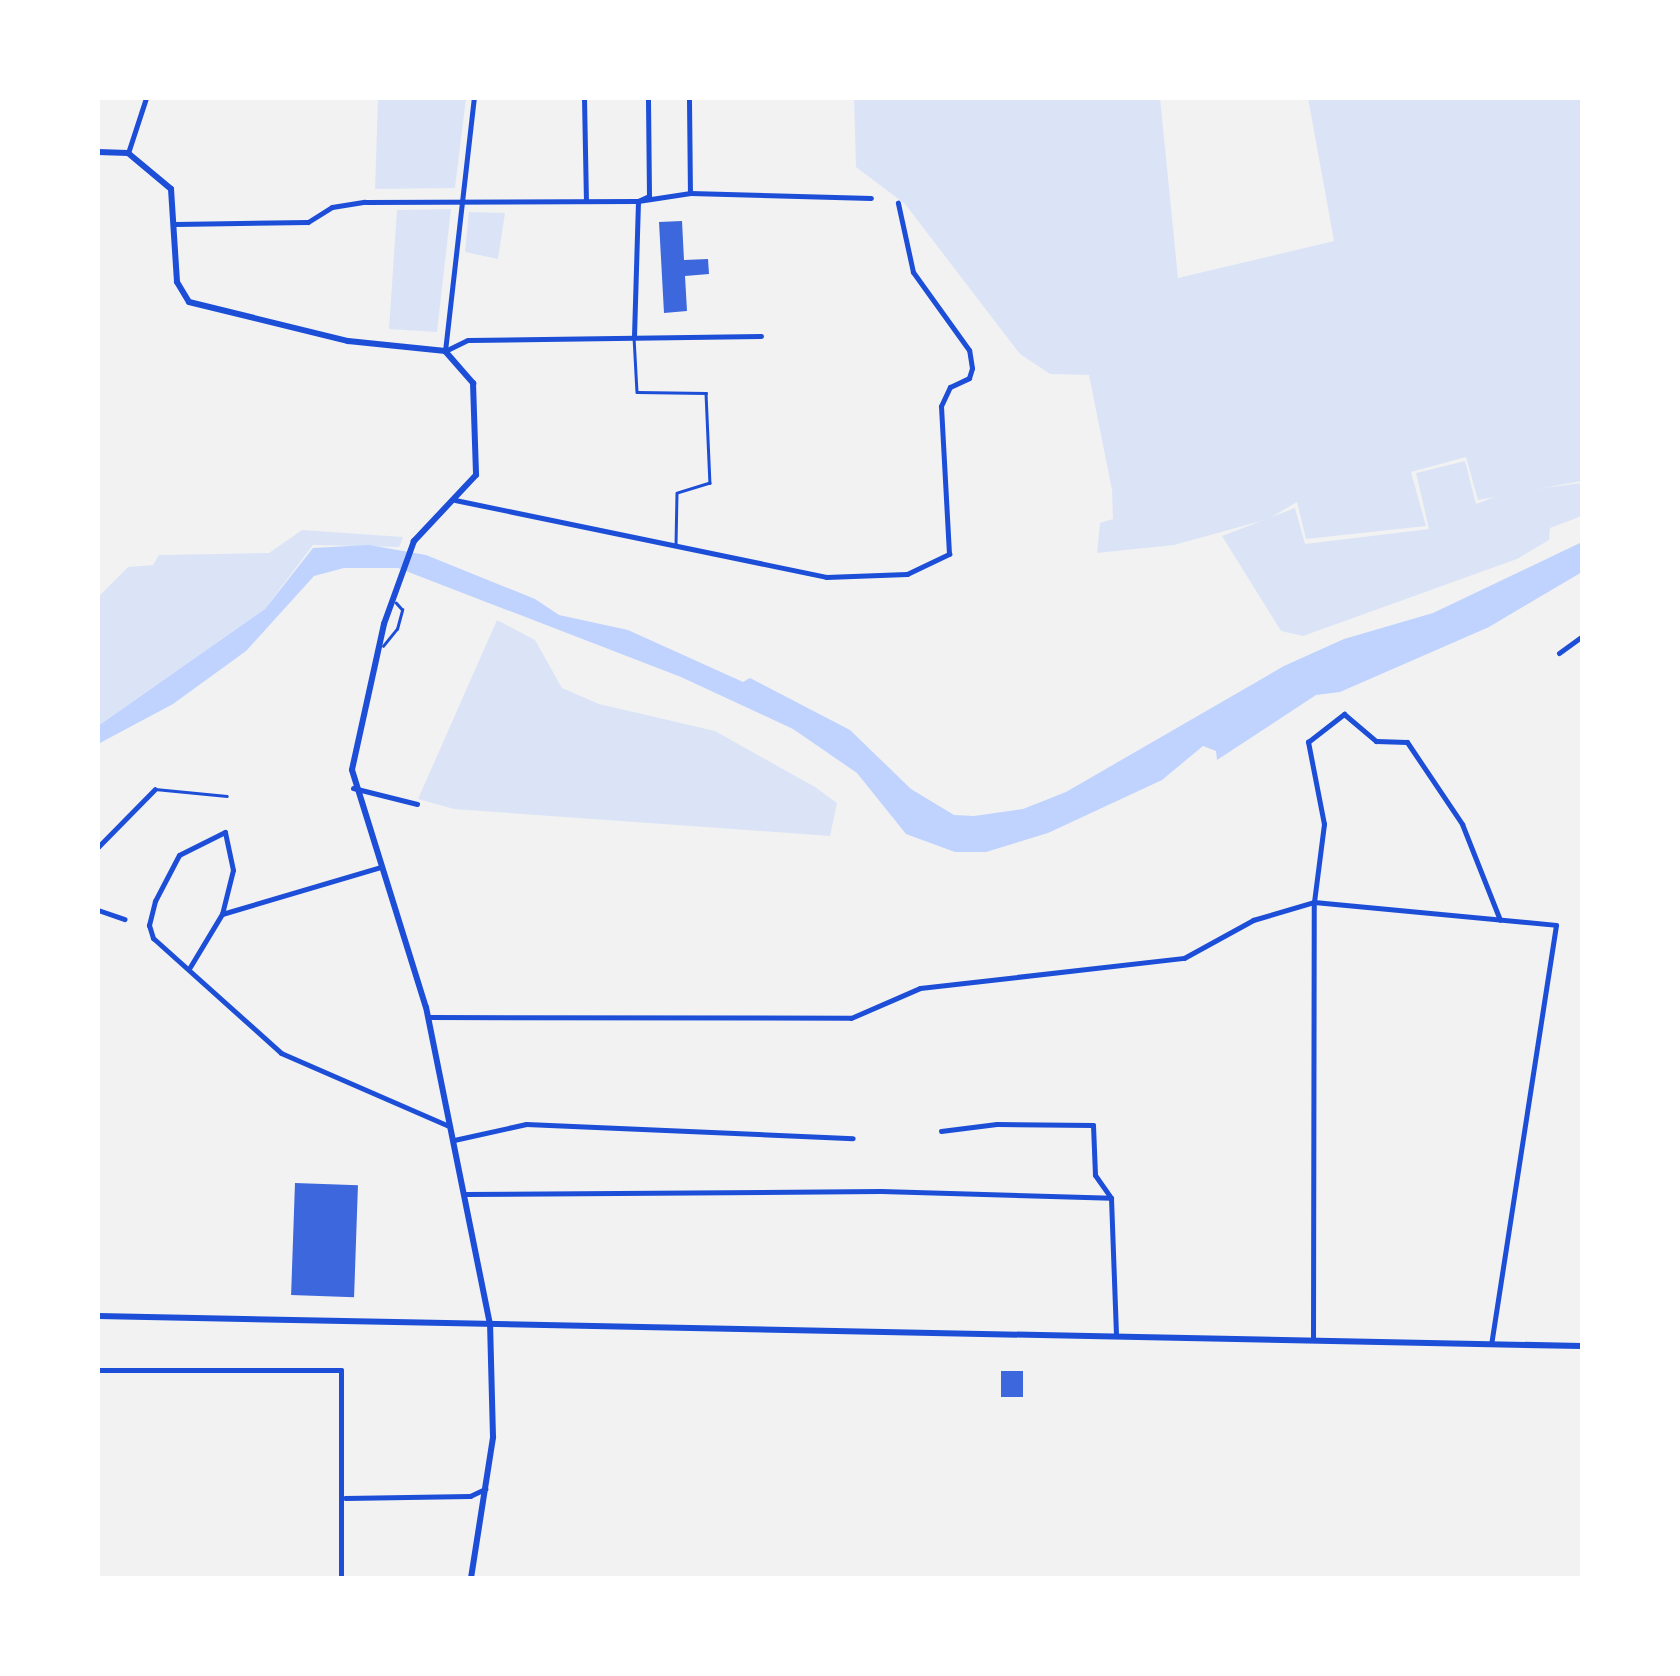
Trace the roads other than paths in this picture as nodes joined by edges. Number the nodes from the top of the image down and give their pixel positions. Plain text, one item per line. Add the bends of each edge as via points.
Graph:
1 (146, 98) edge
2 (474, 98) edge
3 (584, 98) edge
4 (648, 98) edge
5 (689, 100) dead end
6 (98, 152) edge
7 (128, 153) junction
8 (690, 193) junction
9 (872, 198) dead end
10 (586, 201) junction
11 (638, 201) junction
12 (898, 202) dead end
13 (465, 203) junction
14 (174, 224) junction
15 (634, 336) junction
16 (761, 336) dead end
17 (445, 352) junction
18 (455, 500) junction
19 (676, 543) junction
20 (391, 602) junction
21 (1582, 636) edge
22 (377, 650) junction
23 (1559, 653) dead end
24 (353, 788) junction
25 (155, 789) joint
26 (227, 796) dead end
27 (417, 804) dead end
28 (98, 848) edge
29 (381, 867) junction
30 (1314, 902) junction
31 (98, 910) edge
32 (222, 914) junction
33 (124, 919) dead end
34 (1500, 920) junction
35 (190, 967) junction
36 (428, 1017) junction
37 (451, 1127) junction
38 (940, 1131) dead end
39 (852, 1138) dead end
40 (454, 1140) junction
41 (465, 1194) junction
42 (1111, 1198) junction
43 (98, 1316) edge
44 (490, 1325) junction
45 (1116, 1335) junction
46 (1312, 1340) junction
47 (1491, 1344) junction
48 (1582, 1346) edge
49 (98, 1370) edge
50 (487, 1488) junction
51 (470, 1496) junction
52 (345, 1498) junction
53 (484, 1507) junction
54 (342, 1578) edge
55 (471, 1578) edge

1 - 7 street
2 - 13 street
3 - 10 street
4 - 11 street via 649,196
5 - 8 street
6 - 7 main road
7 - 14 main road via 171,190
8 - 9 street
8 - 11 street
10 - 11 street
10 - 13 street
11 - 15 street
12 - 19 street via 913,272 969,350 972,368 969,378 950,387 941,406 949,554 907,574 870,580 794,572
13 - 14 street via 365,202 332,207 308,222
13 - 17 street
14 - 17 main road via 177,282 190,302 348,340
15 - 16 street
15 - 17 street via 468,340
15 - 19 lane via 637,392 706,393 710,482 676,494
17 - 18 main road via 463,366 476,395 476,475
18 - 19 street
18 - 20 main road via 414,542
20 - 22 main road
20 - 22 lane via 402,610 389,641
21 - 23 street
22 - 24 main road via 354,744
24 - 27 street
24 - 29 main road
25 - 26 lane
25 - 28 street
29 - 32 street
29 - 36 main road
30 - 34 street
30 - 34 street via 1324,824 1308,742 1348,714 1376,741 1407,742 1455,811
30 - 36 street via 1253,920 1184,958 920,988 851,1018
30 - 46 street
31 - 33 street
32 - 35 street
32 - 35 street via 234,870 225,832 179,855 155,901 153,938
34 - 47 street via 1556,924
35 - 37 street via 281,1053
36 - 37 main road
37 - 40 main road
38 - 42 street via 1094,1124 1094,1175
39 - 40 street via 526,1124
40 - 41 main road
41 - 42 street via 881,1191
41 - 44 main road
42 - 45 street
43 - 44 main road
44 - 45 main road
44 - 50 main road via 494,1408
45 - 46 main road
46 - 47 main road
47 - 48 main road
49 - 52 street via 341,1370
50 - 51 street
50 - 53 main road
51 - 52 street
51 - 53 street
52 - 54 street
53 - 55 main road

